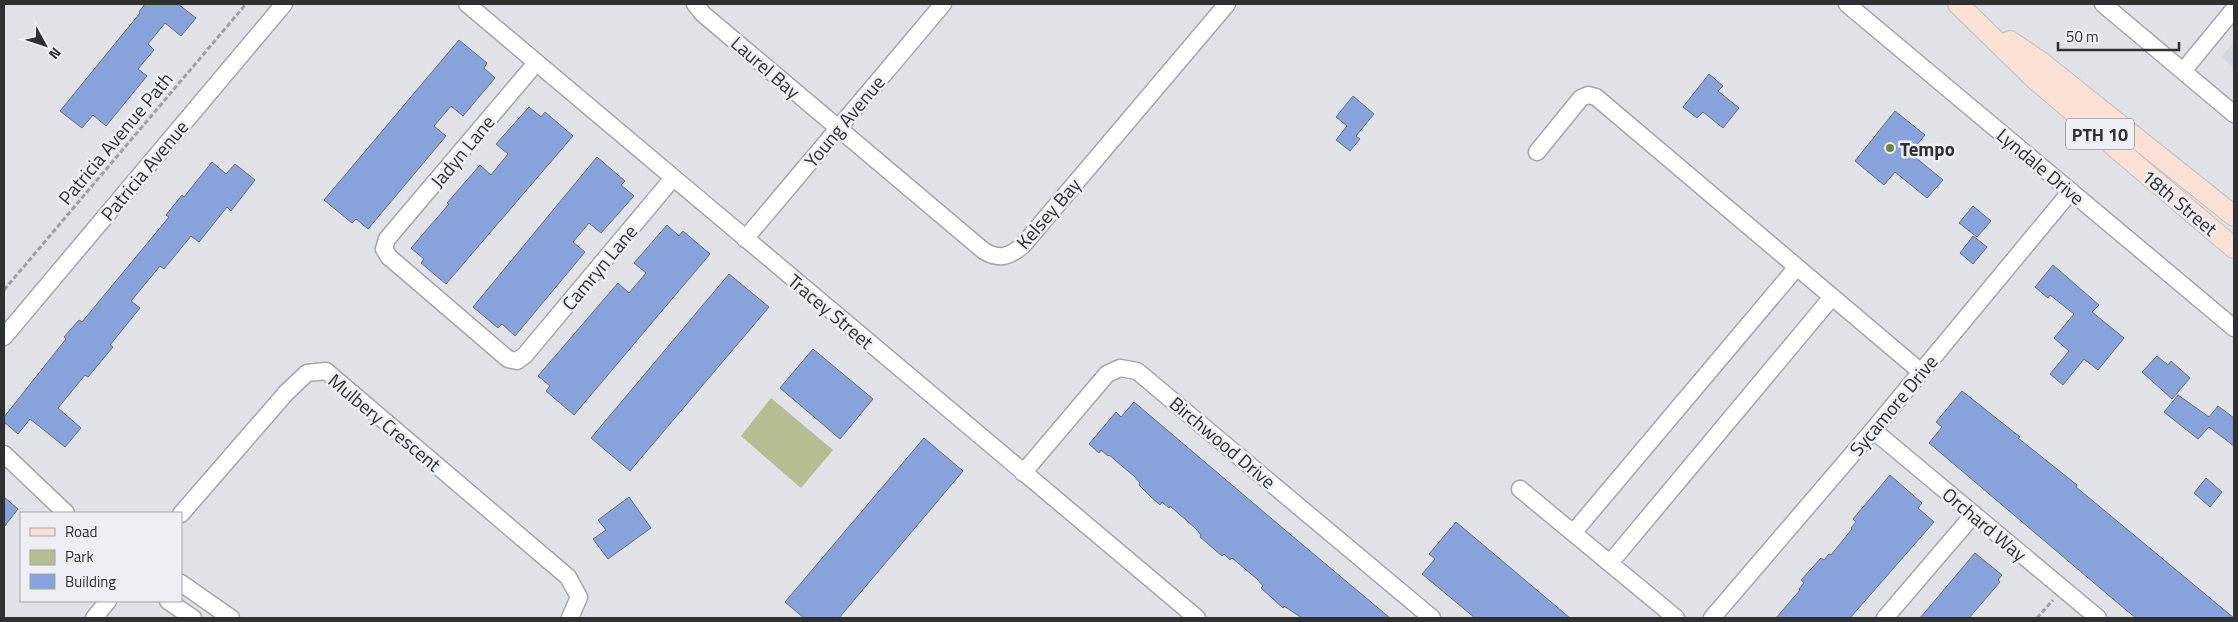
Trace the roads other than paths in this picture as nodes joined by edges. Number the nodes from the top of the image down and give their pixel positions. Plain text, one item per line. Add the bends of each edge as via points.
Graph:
1 (284, 4) edge
2 (467, 4) edge
3 (695, 4) edge
4 (943, 4) edge
5 (1227, 4) edge
6 (1847, 4) edge
7 (2103, 4) edge
8 (1965, 9) edge
9 (2234, 9) edge
10 (536, 63) junction
11 (2183, 71) junction
12 (2234, 114) edge
13 (838, 128) junction
14 (1537, 152) dead end
15 (673, 178) junction
16 (2071, 191) junction
17 (2234, 216) edge
18 (745, 239) junction
19 (2234, 248) edge
20 (1797, 267) junction
21 (1832, 297) junction
22 (2234, 328) edge
23 (4, 337) edge
24 (525, 355) joint
25 (1921, 372) junction
26 (1873, 430) junction
27 (4, 454) edge
28 (1023, 473) junction
29 (29, 478) junction
30 (1520, 489) dead end
31 (65, 512) edge
32 (79, 512) edge
33 (182, 513) edge
34 (1974, 514) junction
35 (1573, 533) junction
36 (1610, 563) junction
37 (182, 584) edge
38 (107, 602) edge
39 (169, 602) edge
40 (94, 618) edge
41 (193, 618) edge
42 (231, 618) edge
43 (570, 618) edge
44 (1197, 618) edge
45 (1432, 618) edge
46 (1676, 618) edge
47 (1712, 618) edge
48 (1885, 618) edge
49 (2098, 618) edge

1 - 23 street, Patricia Avenue
2 - 10 street, Tracey Street
3 - 13 street, Laurel Bay
4 - 13 street, Young Avenue
5 - 13 street, Kelsey Bay via 1022,246 1010,255 997,257 984,251
6 - 16 street, Lyndale Drive
7 - 11 street
8 - 17 main road, 18th Street / PTH 10 via 2041,62
8 - 19 main road, 18th Street / PTH 10 via 2036,80
9 - 11 street
10 - 15 street, Tracey Street
10 - 24 street, Jadyn Lane via 387,239 384,249 389,257 508,359 517,361
11 - 12 street
13 - 18 street, Young Avenue
14 - 20 street via 1581,98 1588,95 1596,97
15 - 18 street, Tracey Street
15 - 24 street, Camryn Lane
16 - 22 street, Lyndale Drive
16 - 25 street, Sycamore Drive
18 - 28 street, Tracey Street
20 - 21 street
20 - 35 street
21 - 25 street
21 - 36 street
25 - 26 street, Sycamore Drive
26 - 34 street, Orchard Way
26 - 47 street, Sycamore Drive
27 - 29 street
28 - 44 street, Tracey Street
28 - 45 street, Birchwood Drive via 1108,374 1120,368 1137,371
29 - 31 street
29 - 32 street
30 - 35 street
33 - 43 street, Mulbery Crescent via 286,393 307,373 326,371 568,577 579,597
34 - 48 street
34 - 49 street, Orchard Way
35 - 36 street
36 - 46 street
37 - 42 street
38 - 40 street
39 - 41 street

